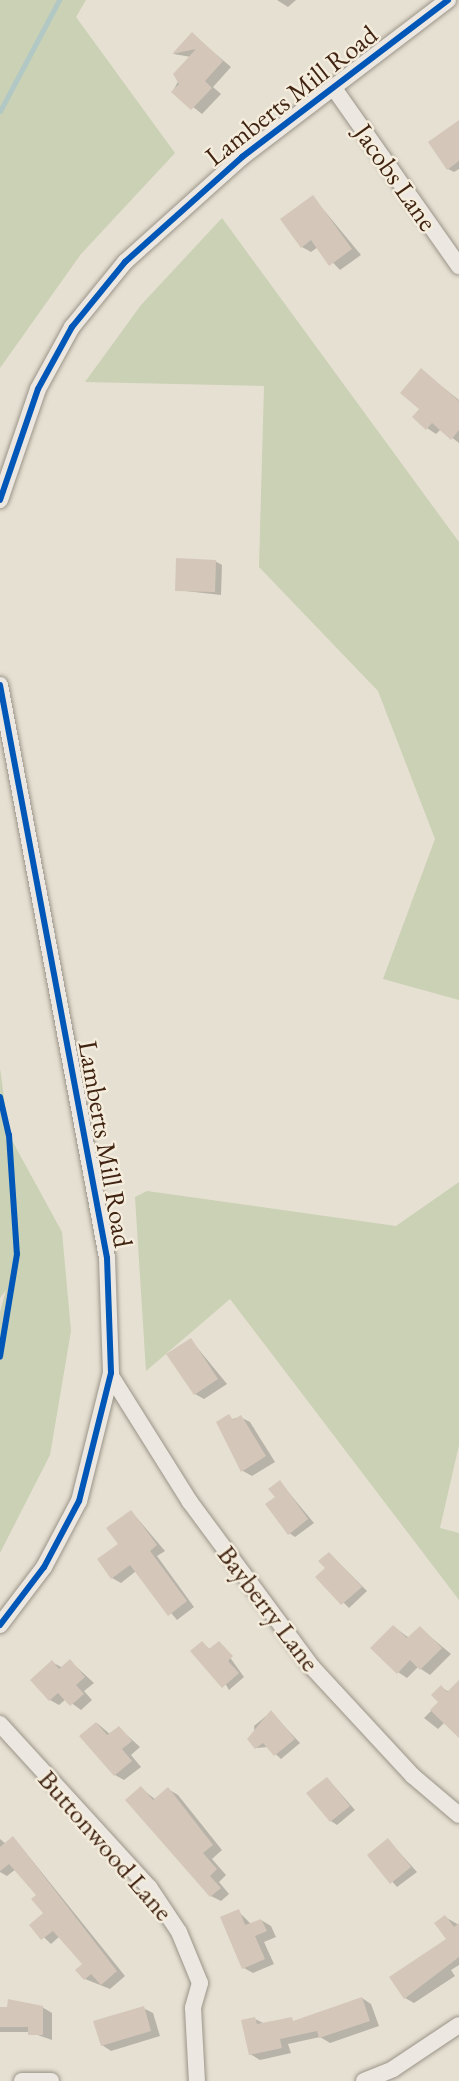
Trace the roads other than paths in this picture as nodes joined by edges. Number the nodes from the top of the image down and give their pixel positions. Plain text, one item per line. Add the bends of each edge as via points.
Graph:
1 (448, 0) edge
2 (333, 87) junction
3 (459, 266) edge
4 (0, 500) edge
5 (0, 685) edge
6 (111, 1376) junction
7 (0, 1624) edge
8 (0, 1724) edge
9 (459, 1815) edge
10 (459, 2025) edge
11 (22, 2081) edge
12 (51, 2081) edge
13 (197, 2081) edge
14 (364, 2081) edge

1 - 2 street, Lamberts Mill Road
2 - 3 street, Jacobs Lane
2 - 4 street, Lamberts Mill Road via 242,157 125,262 72,327 38,388
5 - 6 street, Lamberts Mill Road via 107,1258
6 - 7 street, Lamberts Mill Road via 79,1501 44,1567
6 - 9 street, Bayberry Lane via 190,1502 312,1667 414,1776
8 - 13 street, Buttonwood Lane via 149,1887 179,1932 200,1983 193,2008
10 - 14 street via 393,2069
11 - 12 street

